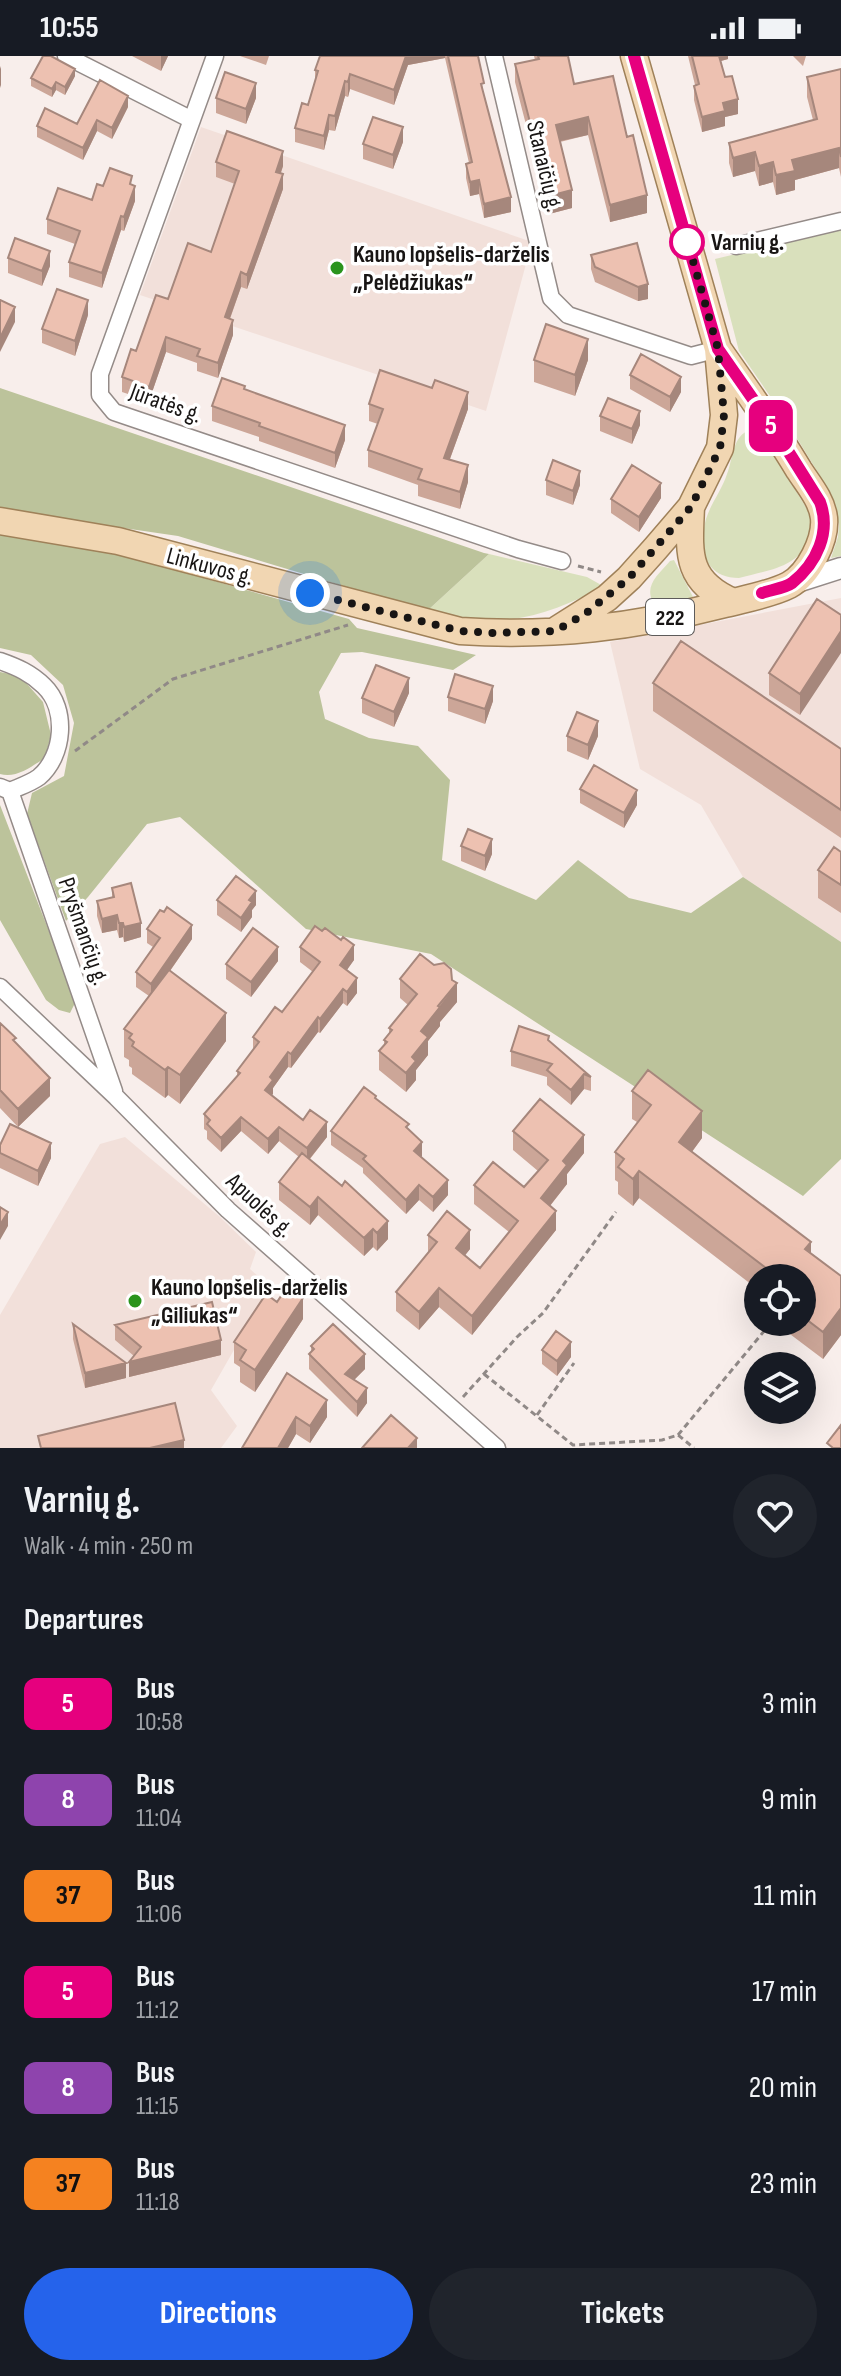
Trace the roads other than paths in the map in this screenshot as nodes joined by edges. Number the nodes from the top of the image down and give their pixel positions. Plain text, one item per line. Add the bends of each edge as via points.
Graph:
1 (66, 56) edge
2 (215, 56) edge
3 (494, 56) edge
4 (634, 56) edge
5 (192, 120) junction
6 (841, 221) edge
7 (736, 246) dead end
8 (718, 349) junction
9 (778, 435) junction
10 (720, 448) junction
11 (691, 507) junction
12 (0, 521) edge
13 (562, 561) road end
14 (841, 568) edge
15 (791, 584) junction
16 (733, 602) junction
17 (555, 631) junction
18 (0, 661) edge
19 (5, 789) edge
20 (0, 987) edge
21 (116, 1097) junction
22 (497, 1448) edge

1 - 5 street
2 - 5 street, Jūratės g.
3 - 8 street, Stanaičių g. via 551,298 568,315 691,356
4 - 8 main road
5 - 13 street, Jūratės g. via 100,374 100,395 107,404 114,412
6 - 7 street
8 - 9 main road
8 - 10 main road via 724,415
9 - 10 main road via 745,424 729,433
9 - 15 main road via 820,502 824,518 817,552
10 - 11 main road
11 - 16 main road via 690,561 700,580
11 - 17 main road via 629,578
12 - 17 main road, Linkuvos g. / 222 via 118,541 460,631
14 - 15 street, Linkuvos g. / 222
15 - 16 main road, Linkuvos g. / 222
16 - 17 main road, Linkuvos g. / 222 via 631,625
18 - 19 street via 21,668 47,688 60,715 60,749 39,776
19 - 21 street, Pryšmančių g.
20 - 21 street, Apuolės g.
21 - 22 street, Apuolės g. via 228,1210

